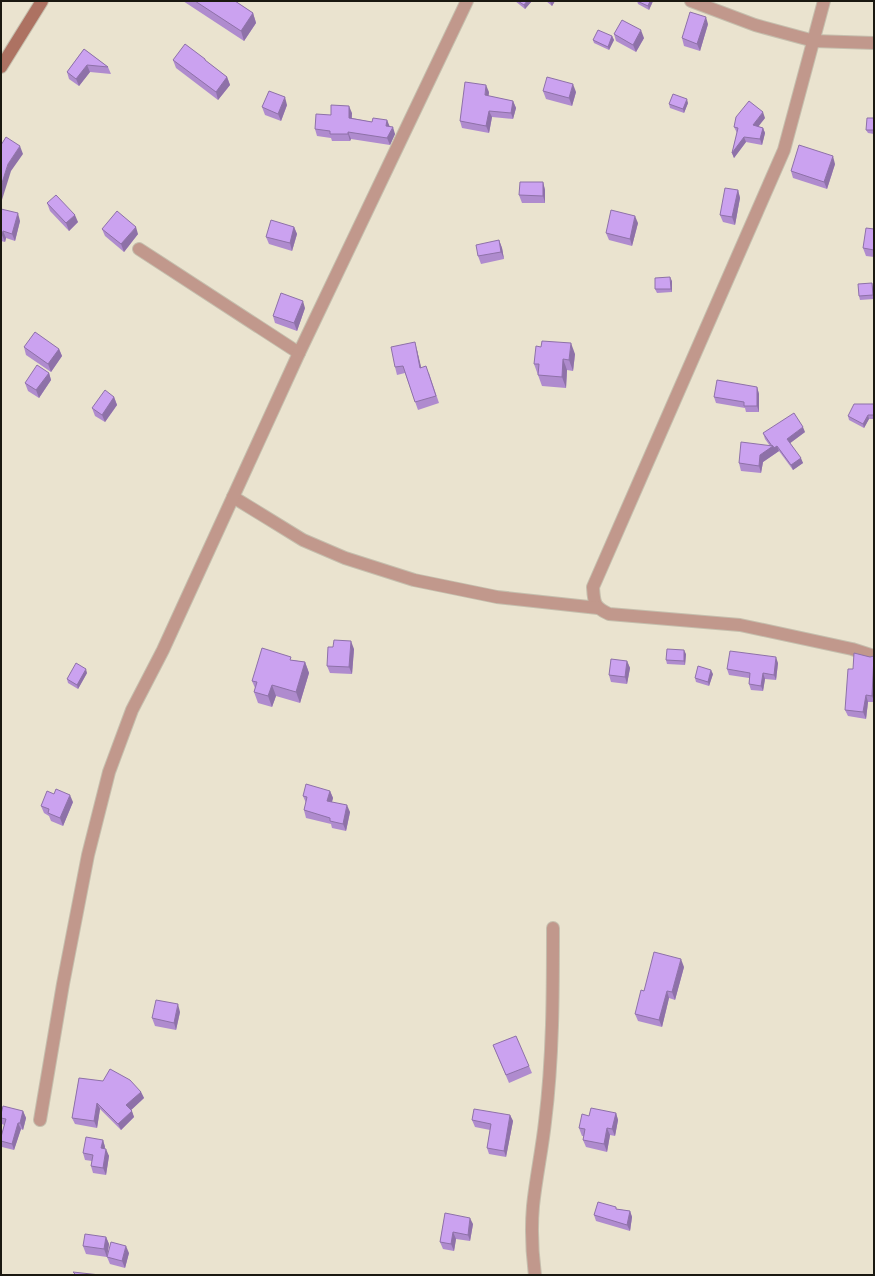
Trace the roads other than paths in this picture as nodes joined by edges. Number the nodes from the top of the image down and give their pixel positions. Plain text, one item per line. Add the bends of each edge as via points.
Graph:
1 (42, 1) edge
2 (467, 1) edge
3 (691, 1) edge
4 (824, 1) edge
5 (814, 40) junction
6 (874, 43) edge
7 (1, 67) edge
8 (138, 249) dead end
9 (299, 353) junction
10 (233, 497) junction
11 (598, 608) junction
12 (874, 656) edge
13 (553, 928) dead end
14 (40, 1120) dead end
15 (535, 1275) edge

1 - 7 street
2 - 9 street
3 - 5 street via 755,25
4 - 5 street
5 - 6 street
5 - 11 street via 784,150 593,587
8 - 9 street
9 - 10 street
10 - 11 street via 303,540 345,558 407,578 497,597
10 - 14 street via 132,710 109,772 88,855
11 - 12 street via 609,614 740,625
13 - 15 street via 553,995 545,1121 533,1205 532,1250

